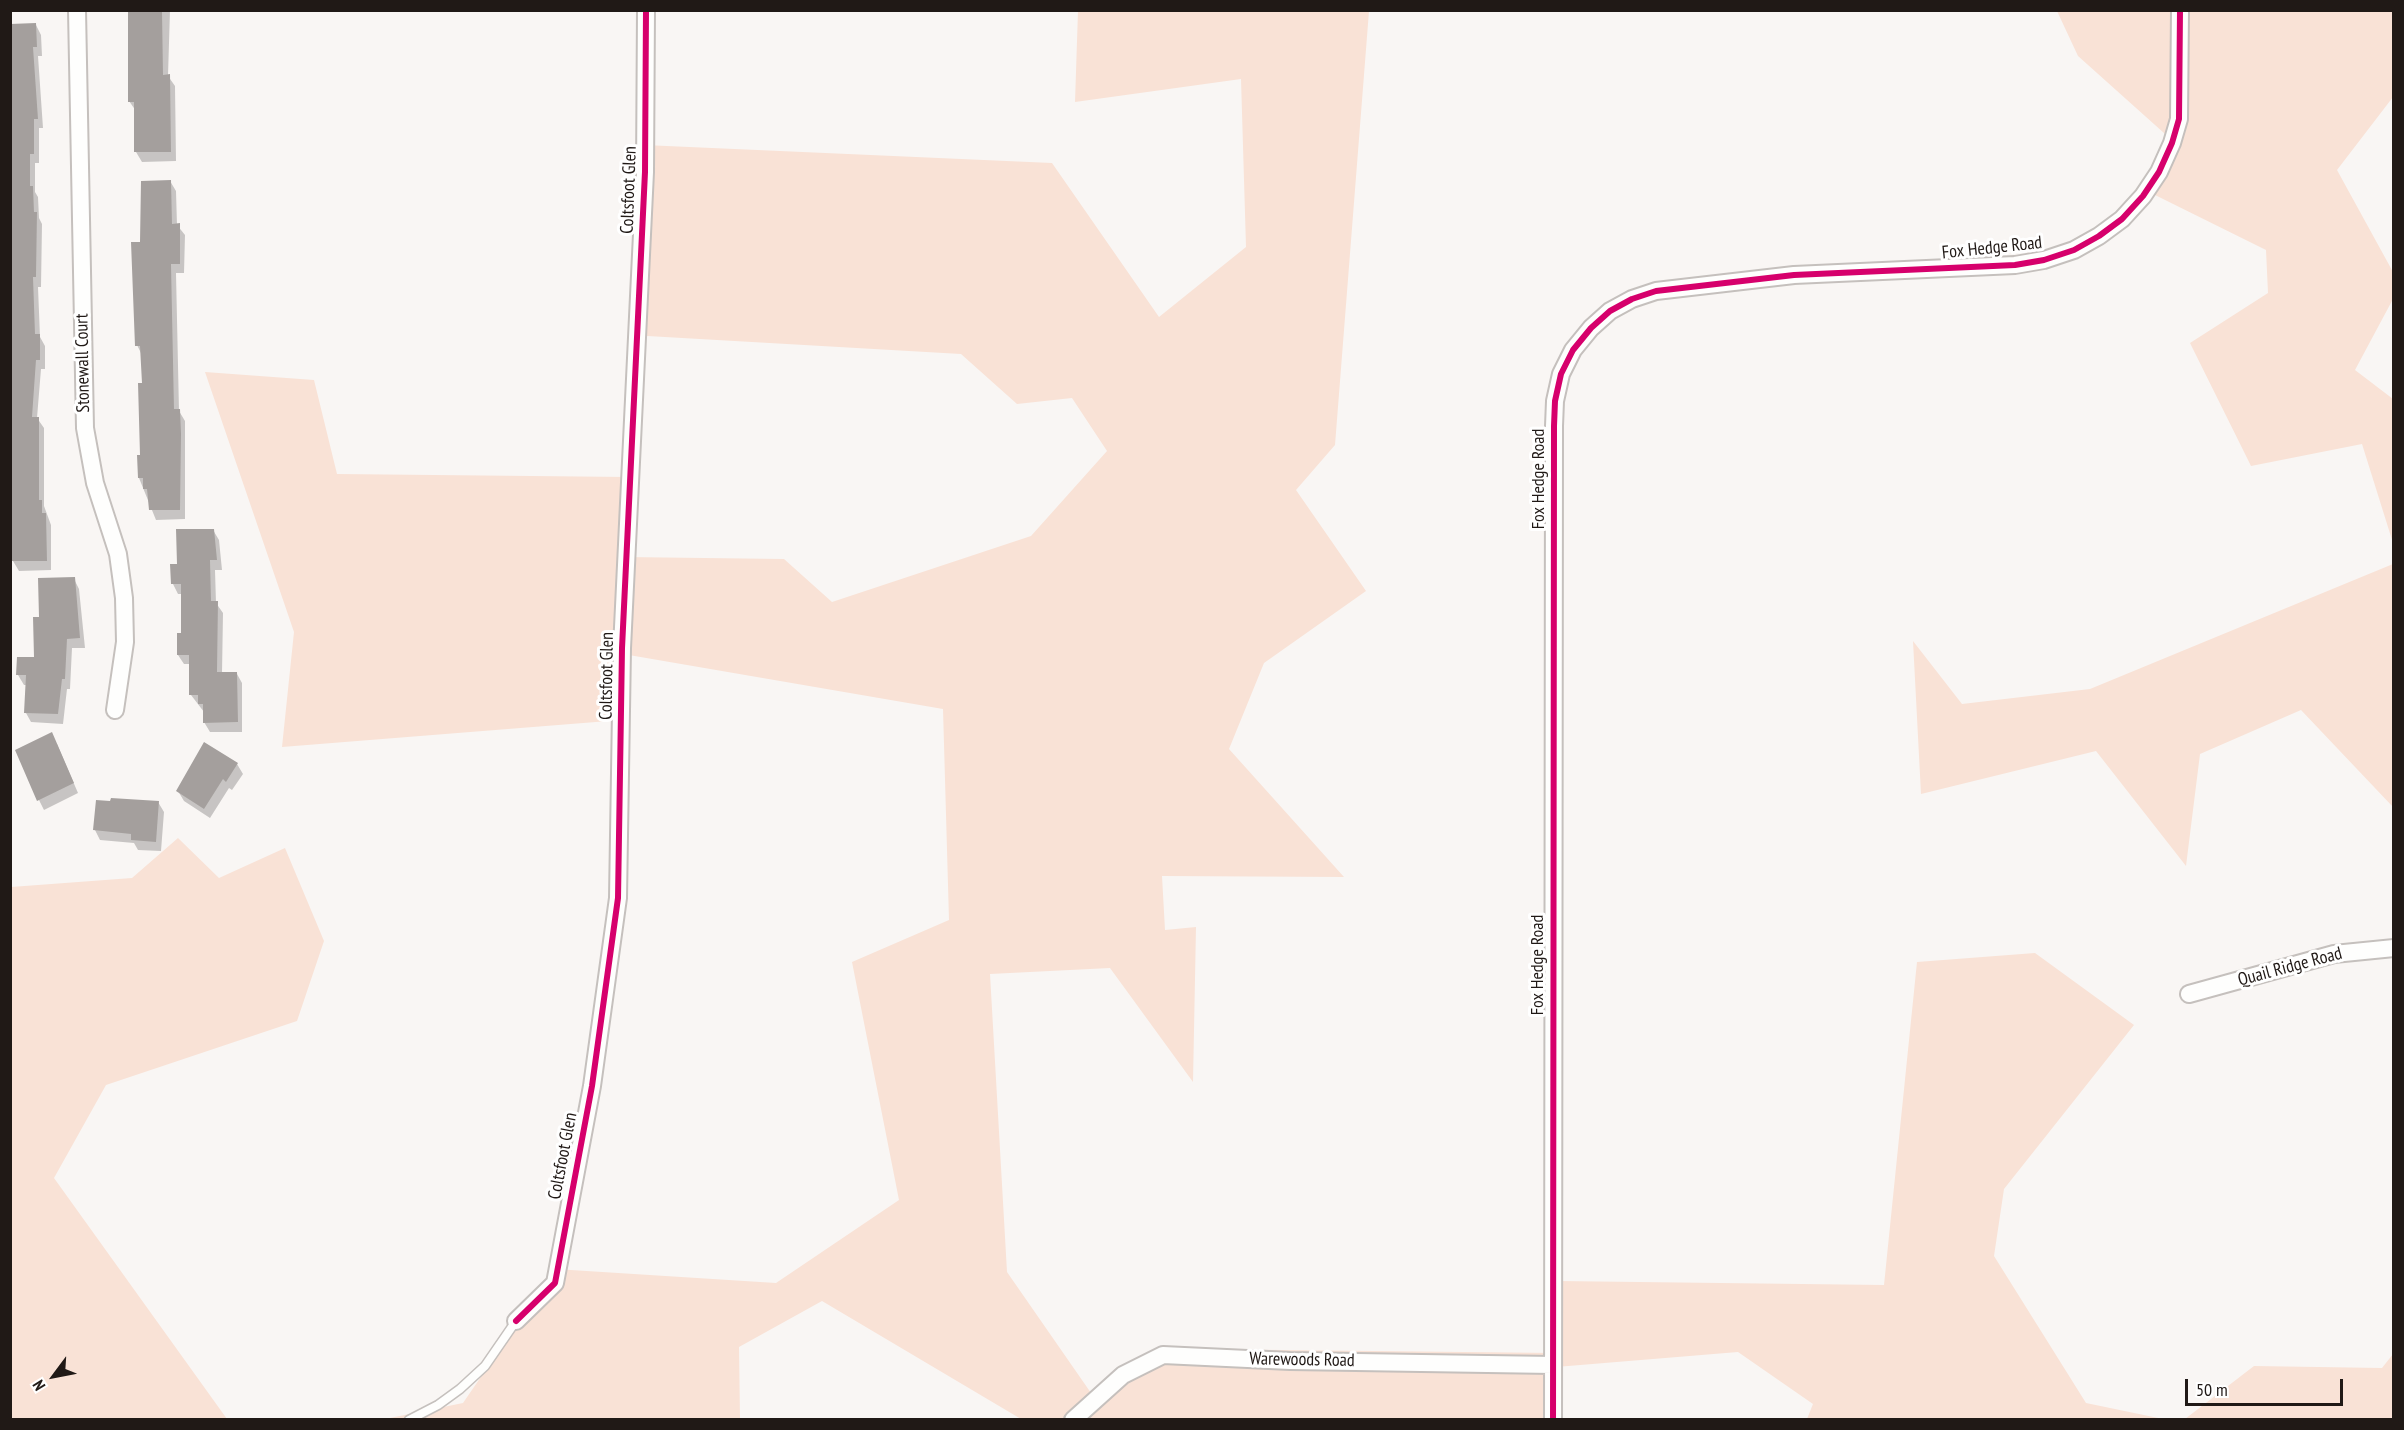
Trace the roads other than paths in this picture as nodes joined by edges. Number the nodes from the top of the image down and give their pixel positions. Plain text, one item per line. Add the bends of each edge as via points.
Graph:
1 (77, 10) edge
2 (646, 10) edge
3 (2180, 10) edge
4 (115, 710) dead end
5 (2394, 948) edge
6 (2189, 994) dead end
7 (516, 1321) joint
8 (1553, 1365) junction
9 (409, 1419) edge
10 (1073, 1419) edge
11 (1553, 1419) edge

1 - 4 street, Stonewall Court via 85,428 95,483 118,554 124,598 125,642
2 - 7 street, Coltsfoot Glen via 645,172 622,648 618,898 592,1086 555,1282
3 - 8 street, Fox Hedge Road via 2179,119 2172,143 2143,196 2099,236 2074,250 2015,265 1804,274 1656,291 1610,311 1591,328 1561,374 1554,426
5 - 6 street, Quail Ridge Road via 2334,954
7 - 9 lane via 469,1382 438,1405
8 - 10 street, Warewoods Road via 1163,1355 1123,1375
8 - 11 street, Fox Hedge Road

